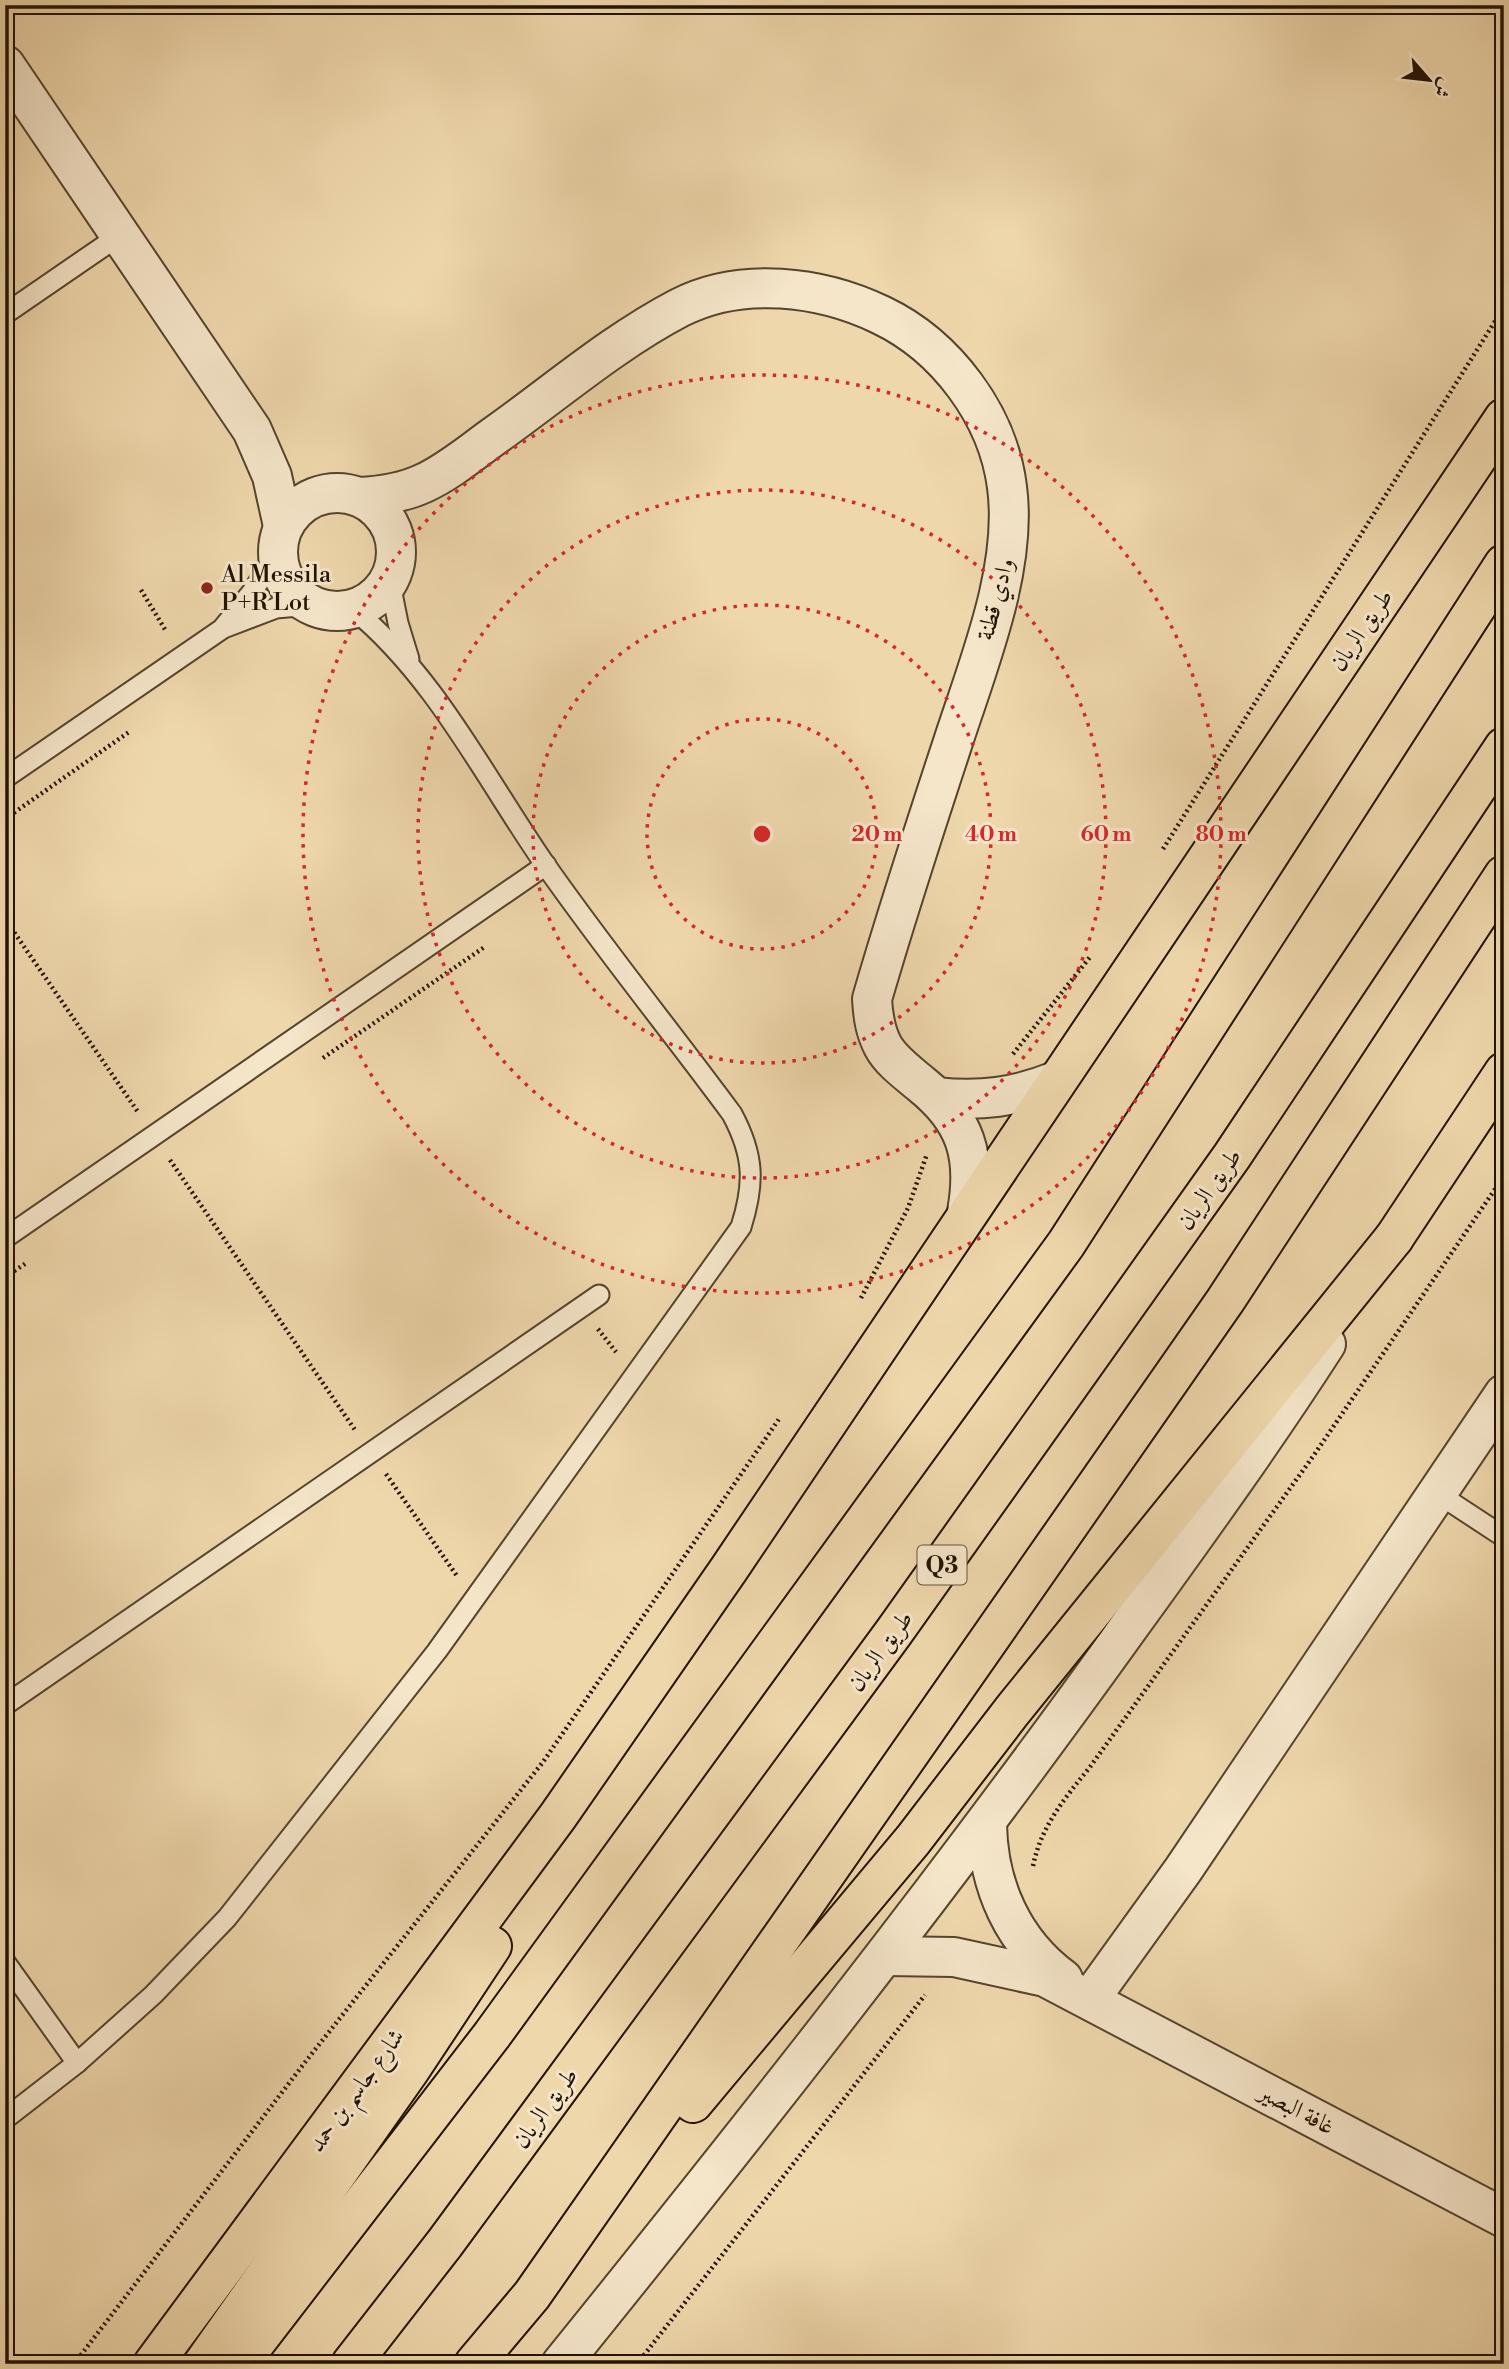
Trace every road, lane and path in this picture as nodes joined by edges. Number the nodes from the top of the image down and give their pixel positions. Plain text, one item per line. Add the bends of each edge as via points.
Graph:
1 (5, 65) edge
2 (120, 235) junction
3 (1504, 307) edge
4 (5, 314) edge
5 (1504, 418) edge
6 (252, 430) junction
7 (441, 474) junction
8 (346, 495) junction
9 (280, 540) junction
10 (392, 560) junction
11 (1504, 564) edge
12 (141, 590) dead end
13 (310, 605) junction
14 (353, 609) junction
15 (222, 629) junction
16 (158, 637) dead end
17 (412, 666) junction
18 (139, 725) dead end
19 (1504, 747) edge
20 (5, 778) edge
21 (5, 819) edge
22 (1158, 858) dead end
23 (545, 865) junction
24 (1504, 875) edge
25 (5, 919) edge
26 (1098, 948) dead end
27 (1005, 1060) dead end
28 (1504, 1072) edge
29 (1056, 1080) junction
30 (937, 1097) junction
31 (153, 1136) junction
32 (1504, 1176) edge
33 (967, 1212) junction
34 (5, 1238) edge
35 (1394, 1238) junction
36 (600, 1295) dead end
37 (856, 1307) dead end
38 (624, 1343) dead end
39 (610, 1363) dead end
40 (1504, 1394) edge
41 (786, 1409) dead end
42 (371, 1453) junction
43 (1437, 1493) junction
44 (1504, 1537) edge
45 (465, 1565) dead end
46 (457, 1576) junction
47 (449, 1586) dead end
48 (477, 1596) junction
49 (5, 1705) edge
50 (558, 1816) junction
51 (987, 1824) junction
52 (1003, 1906) junction
53 (886, 1956) junction
54 (954, 1958) junction
55 (5, 1962) edge
56 (1090, 1999) junction
57 (77, 2063) junction
58 (5, 2119) edge
59 (1504, 2218) edge
60 (532, 2295) junction
61 (74, 2364) edge
62 (153, 2364) edge
63 (203, 2364) edge
64 (239, 2364) edge
65 (351, 2364) edge
66 (474, 2364) edge
67 (561, 2364) edge
68 (636, 2364) edge

1 - 2 street
2 - 4 lane
2 - 6 street
3 - 22 path
5 - 29 main road, طريق الريان
6 - 8 street via 290,466
6 - 9 street via 272,476
7 - 8 street, وادي قطنة via 402,491
7 - 10 street, وادي قطنة via 414,506
7 - 30 street, وادي قطنة via 621,345 681,307 723,293 787,288 849,299 906,327 954,370 989,424 1007,486 1009,551 872,999 874,1025 884,1048
8 - 9 street via 317,496 297,508
8 - 10 street via 376,507 388,523
9 - 13 street via 286,584
9 - 15 lane via 252,592
10 - 14 street via 368,602
10 - 17 lane via 398,623
11 - 64 main road via 1066,1244 492,2035
12 - 16 path via 167,630
13 - 14 street via 324,610
13 - 15 lane via 276,608
14 - 17 lane
15 - 20 lane
17 - 23 lane
18 - 21 path
19 - 65 main road, طريق الريان / Q3 via 1232,1157 894,1632
23 - 31 lane
23 - 48 lane via 732,1114 747,1142 750,1198 741,1227
24 - 60 main road via 1225,1301
25 - 31 path
26 - 27 path
28 - 35 main road
29 - 30 street via 1034,1090 986,1100
29 - 33 main road, طريق الريان
30 - 33 street, وادي قطنة via 959,1127 971,1162
30 - 37 path via 925,1161 908,1208
31 - 34 lane
31 - 42 path
32 - 52 path via 1314,1455 1053,1814 1036,1849 1030,1878
33 - 50 main road, طريق الريان
35 - 51 street via 1270,1431
35 - 60 main road via 913,1840
36 - 42 lane
38 - 39 path
40 - 43 street
41 - 61 path via 543,1762
42 - 46 path
42 - 49 lane
43 - 44 lane
43 - 56 street via 1183,1870
45 - 46 path
46 - 47 path
46 - 48 path
48 - 57 lane via 227,1918 153,1995
50 - 62 main road, شارع جاسم بن حمد
50 - 63 main road via 486,1956
51 - 52 street, غافة البصير via 990,1867
51 - 53 street
52 - 56 street, غافة البصير via 1024,1942
53 - 54 street, غافة البصير
53 - 67 street
54 - 56 street, غافة البصير via 1045,1977
54 - 68 path
55 - 57 lane
56 - 59 street, غافة البصير
57 - 58 lane
60 - 66 main road

